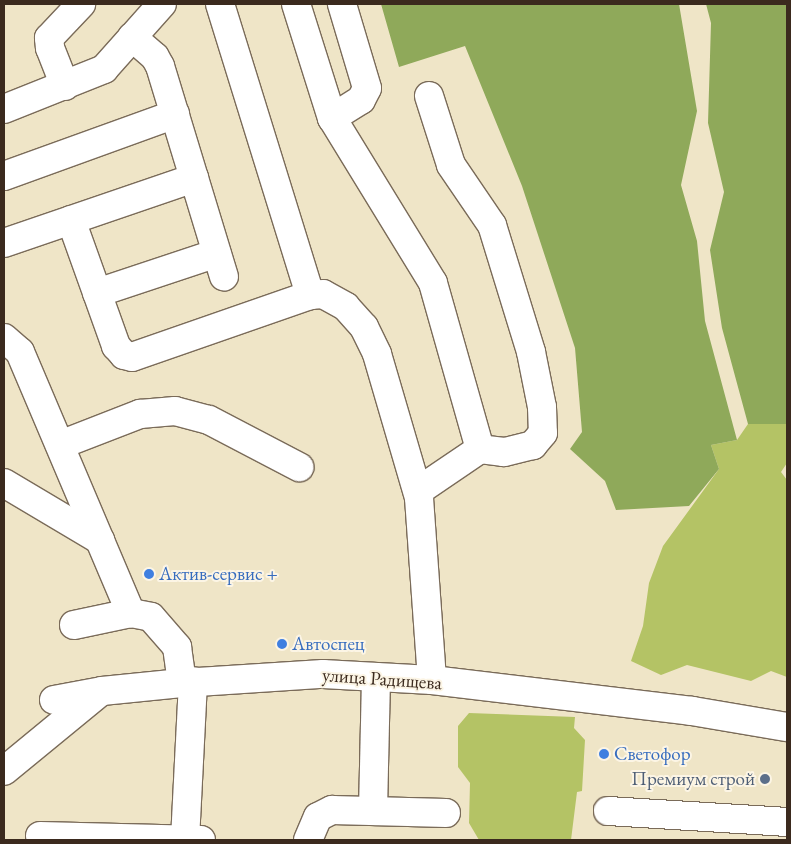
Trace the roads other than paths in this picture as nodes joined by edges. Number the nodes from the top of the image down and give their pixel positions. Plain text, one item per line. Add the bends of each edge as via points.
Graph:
1 (81, 4) edge
2 (162, 4) edge
3 (220, 4) edge
4 (296, 4) edge
5 (342, 4) edge
6 (132, 37) junction
7 (65, 86) junction
8 (429, 96) dead end
9 (4, 109) edge
10 (175, 114) junction
11 (332, 118) junction
12 (4, 176) edge
13 (194, 178) junction
14 (70, 220) junction
15 (4, 244) edge
16 (97, 293) junction
17 (310, 295) junction
18 (4, 338) edge
19 (60, 445) junction
20 (480, 449) junction
21 (299, 467) dead end
22 (4, 483) edge
23 (418, 490) junction
24 (100, 540) junction
25 (131, 614) junction
26 (74, 625) dead end
27 (376, 677) junction
28 (432, 680) junction
29 (187, 682) junction
30 (102, 691) junction
31 (54, 700) dead end
32 (787, 727) edge
33 (4, 771) edge
34 (373, 812) junction
35 (608, 812) dead end
36 (446, 813) dead end
37 (787, 822) edge
38 (40, 836) dead end
39 (185, 840) edge
40 (201, 840) edge
41 (308, 840) edge

1 - 7 street via 49,38
2 - 6 street
3 - 17 street
4 - 11 street
5 - 11 street via 367,88 361,100
6 - 7 street via 104,69
6 - 10 street via 155,57
7 - 9 street
8 - 20 street via 451,165 492,225 531,352 542,407 543,433 533,445 504,452
10 - 12 street
10 - 13 street
11 - 20 street via 433,283
13 - 14 street
13 - 16 street via 221,264
14 - 15 street
14 - 16 street
16 - 17 street via 116,346 124,355 132,356
17 - 23 street via 335,298 371,339
18 - 19 street via 20,352
19 - 21 street via 140,414 176,411 209,420
19 - 24 street
20 - 23 street
22 - 24 street
23 - 28 street
24 - 25 street
25 - 26 street
25 - 29 street via 151,617 172,638
27 - 28 street, улица Радищева
27 - 29 street, улица Радищева via 323,674
27 - 34 street
28 - 32 street, улица Радищева via 692,711
29 - 30 street, улица Радищева
29 - 39 street
30 - 31 street, улица Радищева
30 - 33 street
34 - 36 street
34 - 41 street via 332,810 318,817
35 - 37 street
38 - 39 street
39 - 40 street

